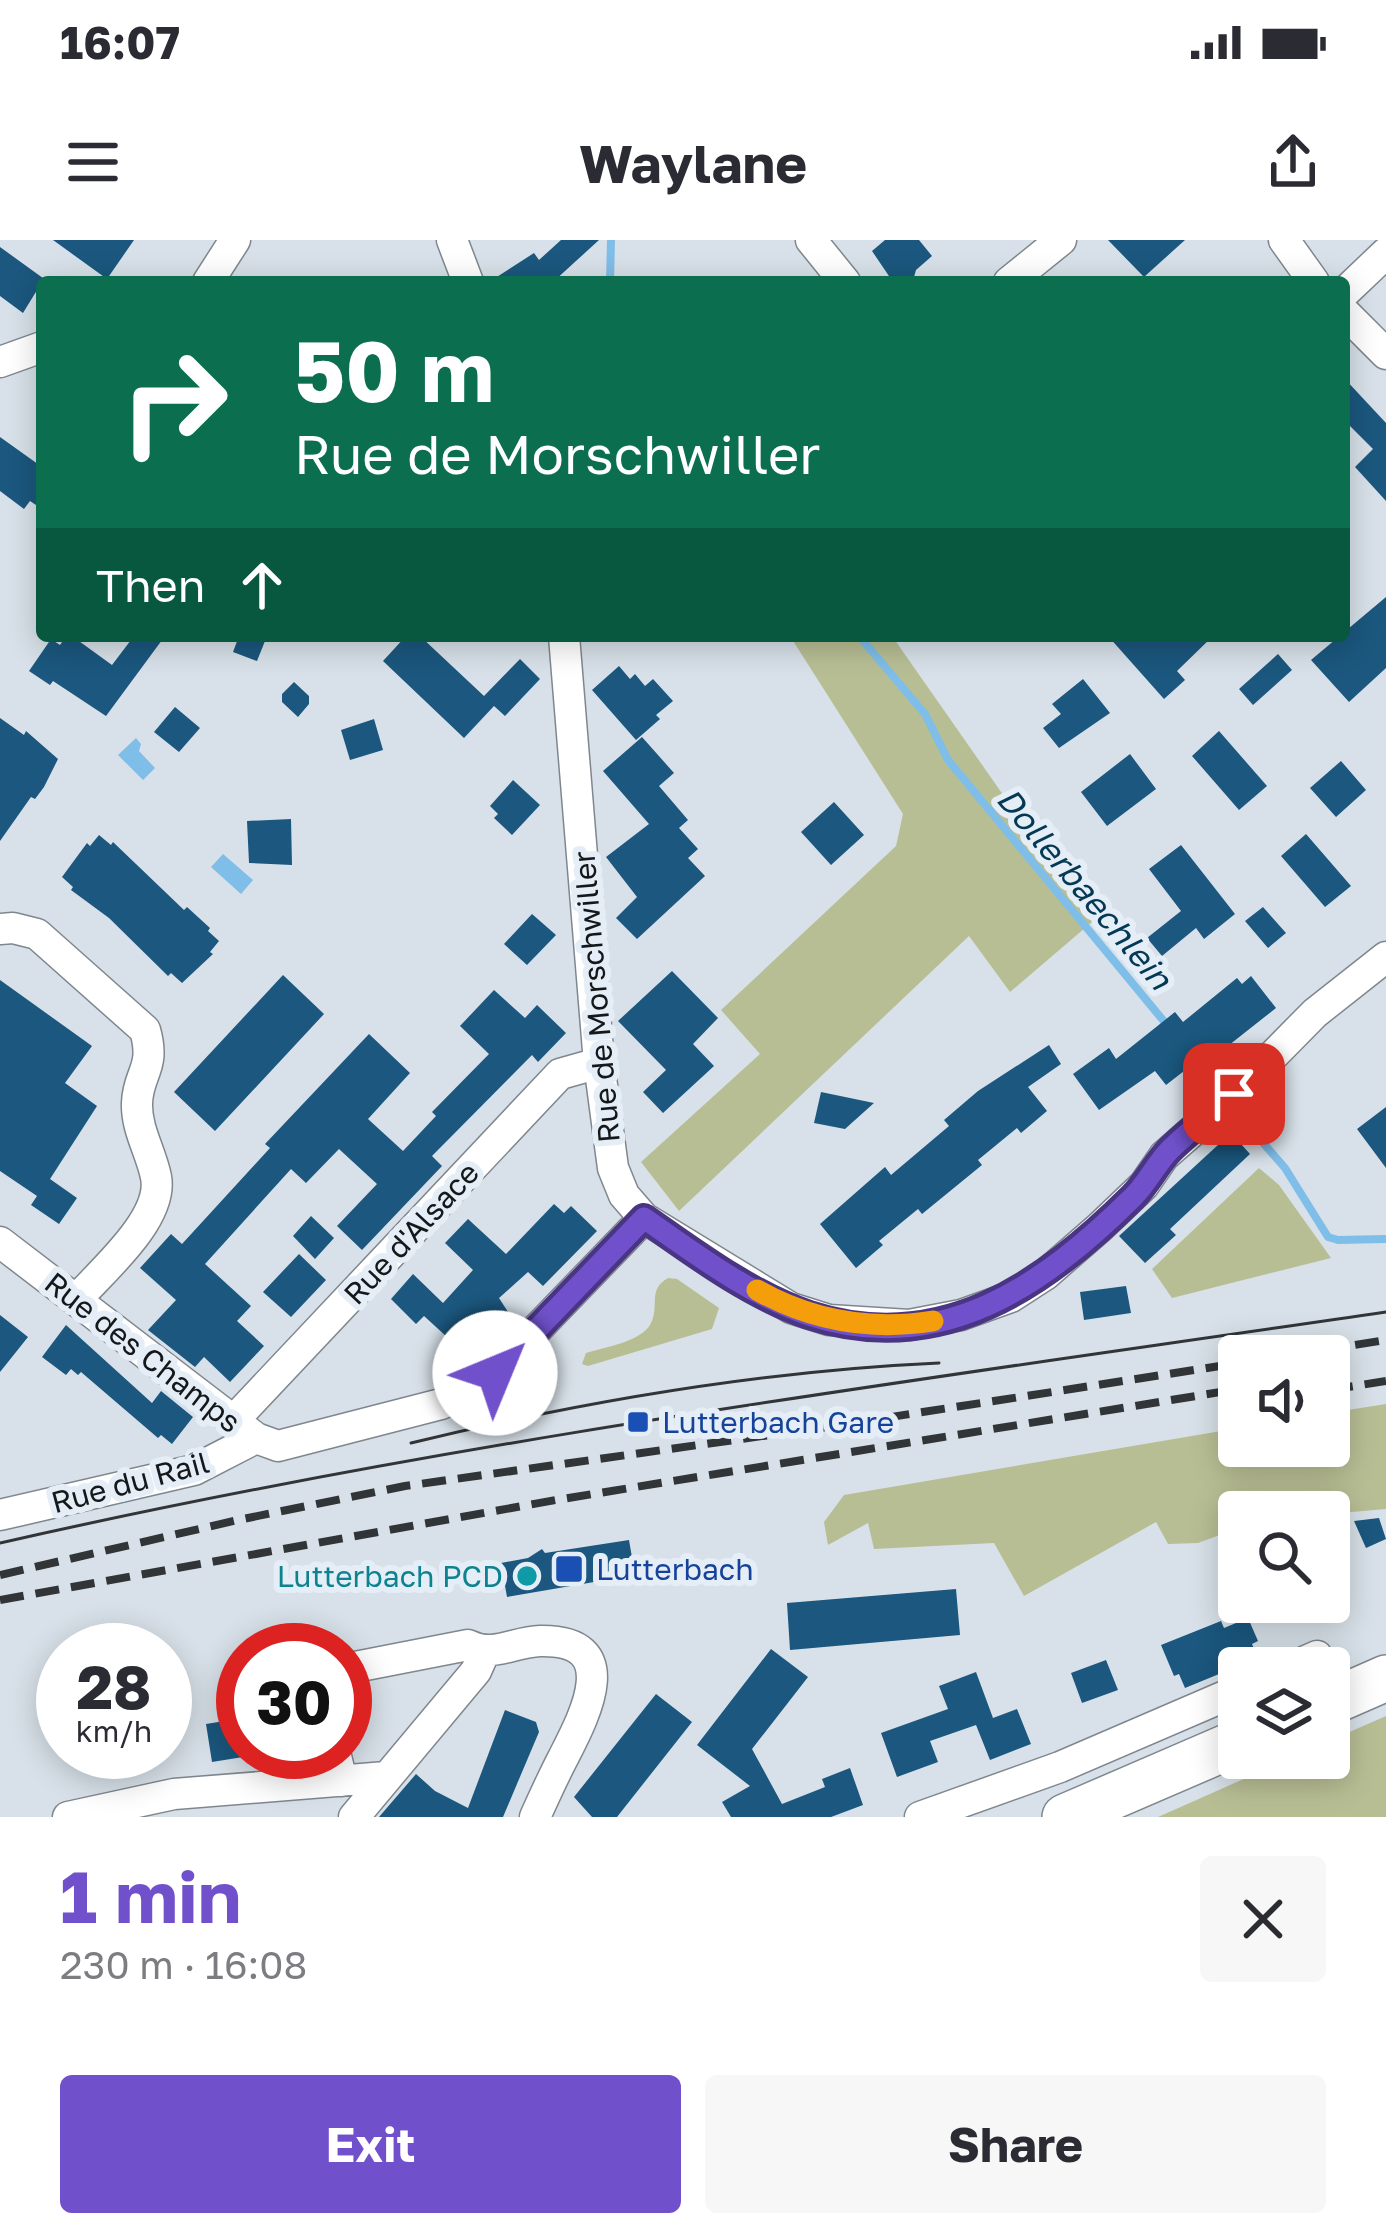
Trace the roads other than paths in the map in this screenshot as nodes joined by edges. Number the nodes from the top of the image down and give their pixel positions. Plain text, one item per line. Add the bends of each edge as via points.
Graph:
1 (235, 240) edge
2 (452, 240) edge
3 (812, 240) edge
4 (1061, 240) edge
5 (1284, 240) edge
6 (1386, 253) edge
7 (212, 276) edge
8 (466, 276) edge
9 (840, 276) edge
10 (1016, 276) edge
11 (1310, 276) edge
12 (1350, 286) edge
13 (1350, 318) edge
14 (36, 349) edge
15 (1386, 354) edge
16 (0, 362) edge
17 (565, 642) edge
18 (0, 928) edge
19 (1386, 957) edge
20 (599, 1064) junction
21 (644, 1218) junction
22 (1, 1245) edge
23 (76, 1300) junction
24 (244, 1429) junction
25 (0, 1514) edge
26 (484, 1653) junction
27 (372, 1664) edge
28 (1386, 1678) edge
29 (1350, 1694) edge
30 (1218, 1699) edge
31 (1218, 1751) edge
32 (372, 1774) edge
33 (386, 1777) junction
34 (266, 1779) edge
35 (68, 1817) edge
36 (353, 1817) edge
37 (535, 1817) edge
38 (920, 1817) edge
39 (1065, 1817) edge

1 - 7 street
2 - 8 street
3 - 9 street
4 - 10 street
5 - 11 street
6 - 12 street
13 - 15 street
14 - 16 street
17 - 20 street, Rue de Morschwiller
18 - 23 street via 37,934 145,1030 151,1051 136,1098 157,1180 153,1212
19 - 21 street, Rue de Morschwiller via 1324,1005 1045,1275 962,1315 886,1325 808,1315
20 - 21 street, Rue de Morschwiller via 613,1168
20 - 24 street, Rue d'Alsace via 560,1074
21 - 24 street, Rue des Champs via 469,1394 289,1444 271,1446
22 - 23 street, Rue des Champs
23 - 24 street, Rue des Champs
24 - 25 street, Rue du Rail via 194,1470
26 - 27 street via 469,1645
26 - 33 street
26 - 37 street via 544,1640 573,1648 591,1667 585,1716
28 - 29 main road
30 - 38 street
31 - 39 main road
32 - 33 street
33 - 36 street
34 - 35 street

